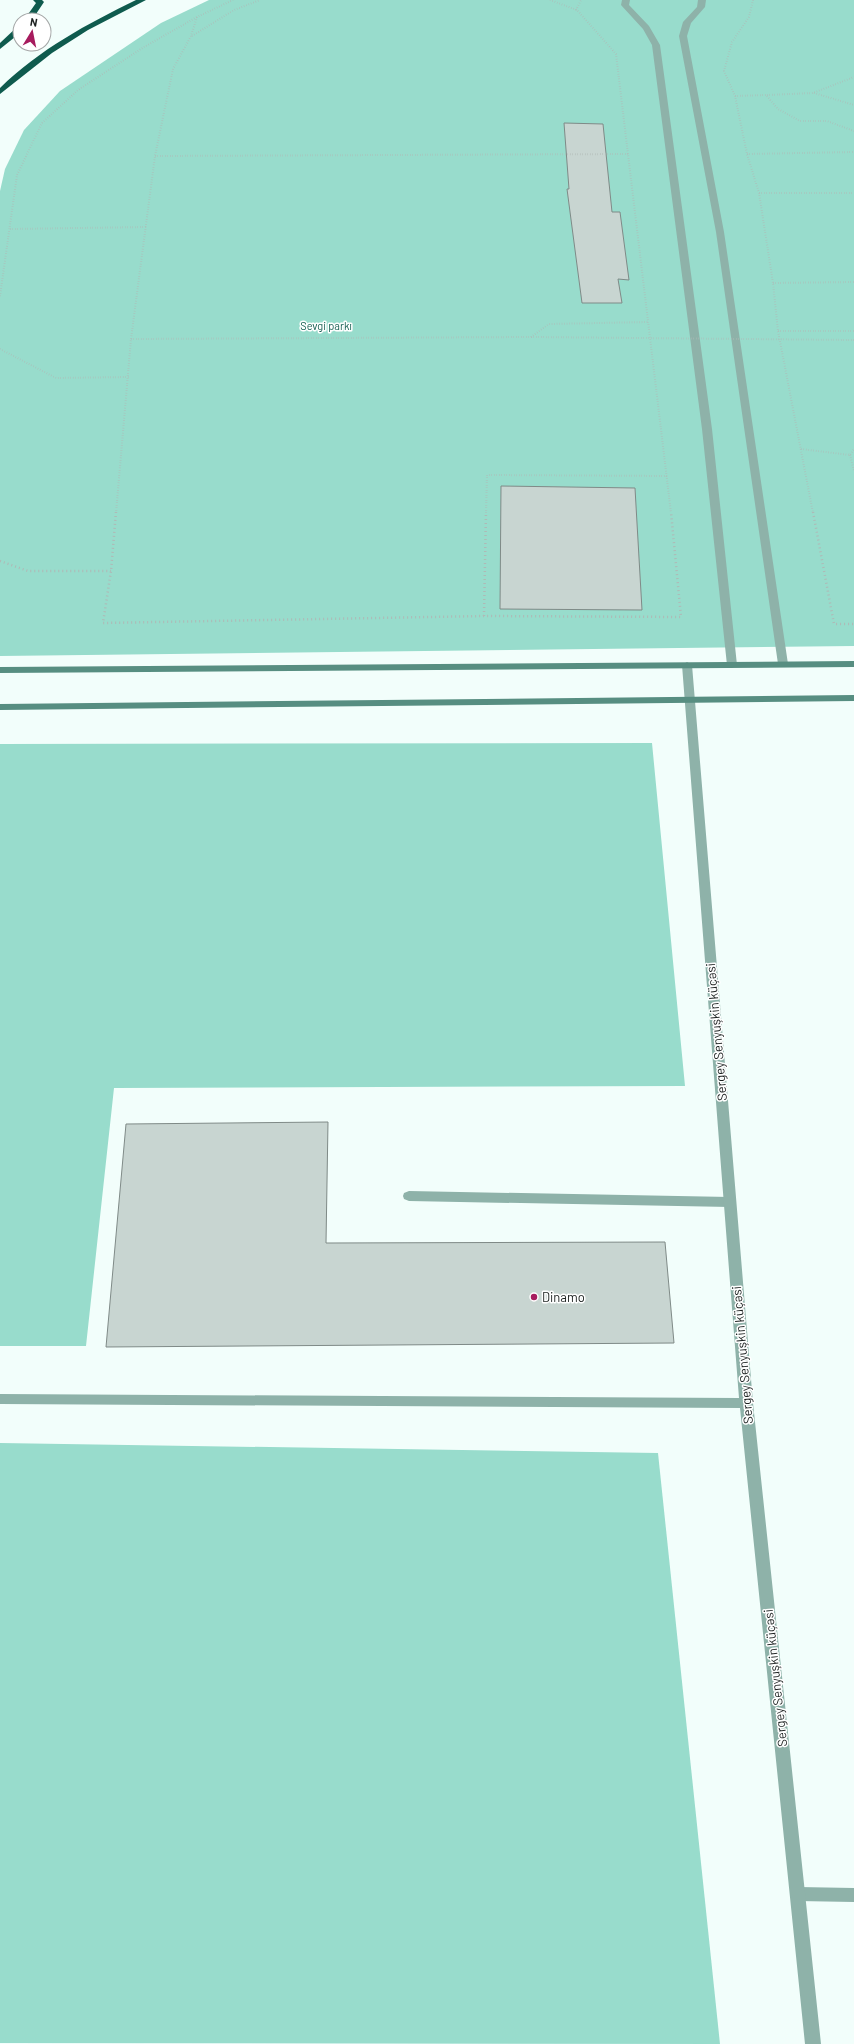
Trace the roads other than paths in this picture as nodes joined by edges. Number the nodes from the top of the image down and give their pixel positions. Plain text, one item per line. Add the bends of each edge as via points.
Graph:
1 (37, 0) edge
2 (142, 0) edge
3 (626, 0) edge
4 (702, 0) edge
5 (33, 12) edge
6 (12, 36) edge
7 (0, 47) edge
8 (0, 92) edge
9 (783, 664) junction
10 (854, 664) edge
11 (687, 665) junction
12 (732, 665) junction
13 (0, 670) edge
14 (854, 698) edge
15 (689, 700) junction
16 (0, 707) edge
17 (409, 1196) dead end
18 (730, 1202) junction
19 (0, 1399) edge
20 (746, 1403) junction
21 (798, 1894) junction
22 (854, 1895) edge
23 (813, 2044) edge

1 - 5 highway via 40,2
2 - 8 highway via 58,46 33,63
3 - 12 street via 625,5 646,28 656,45 707,428
4 - 9 street via 701,8 687,22 683,36 720,232
6 - 7 highway
9 - 10 street
9 - 12 street
11 - 12 street
11 - 13 street
11 - 15 street, Sergey Senyuşkin küçəsi
14 - 15 street
15 - 16 street
15 - 18 street, Sergey Senyuşkin küçəsi
17 - 18 street
18 - 20 street, Sergey Senyuşkin küçəsi
19 - 20 street
20 - 21 street, Sergey Senyuşkin küçəsi
21 - 22 street
21 - 23 street, Sergey Senyuşkin küçəsi

